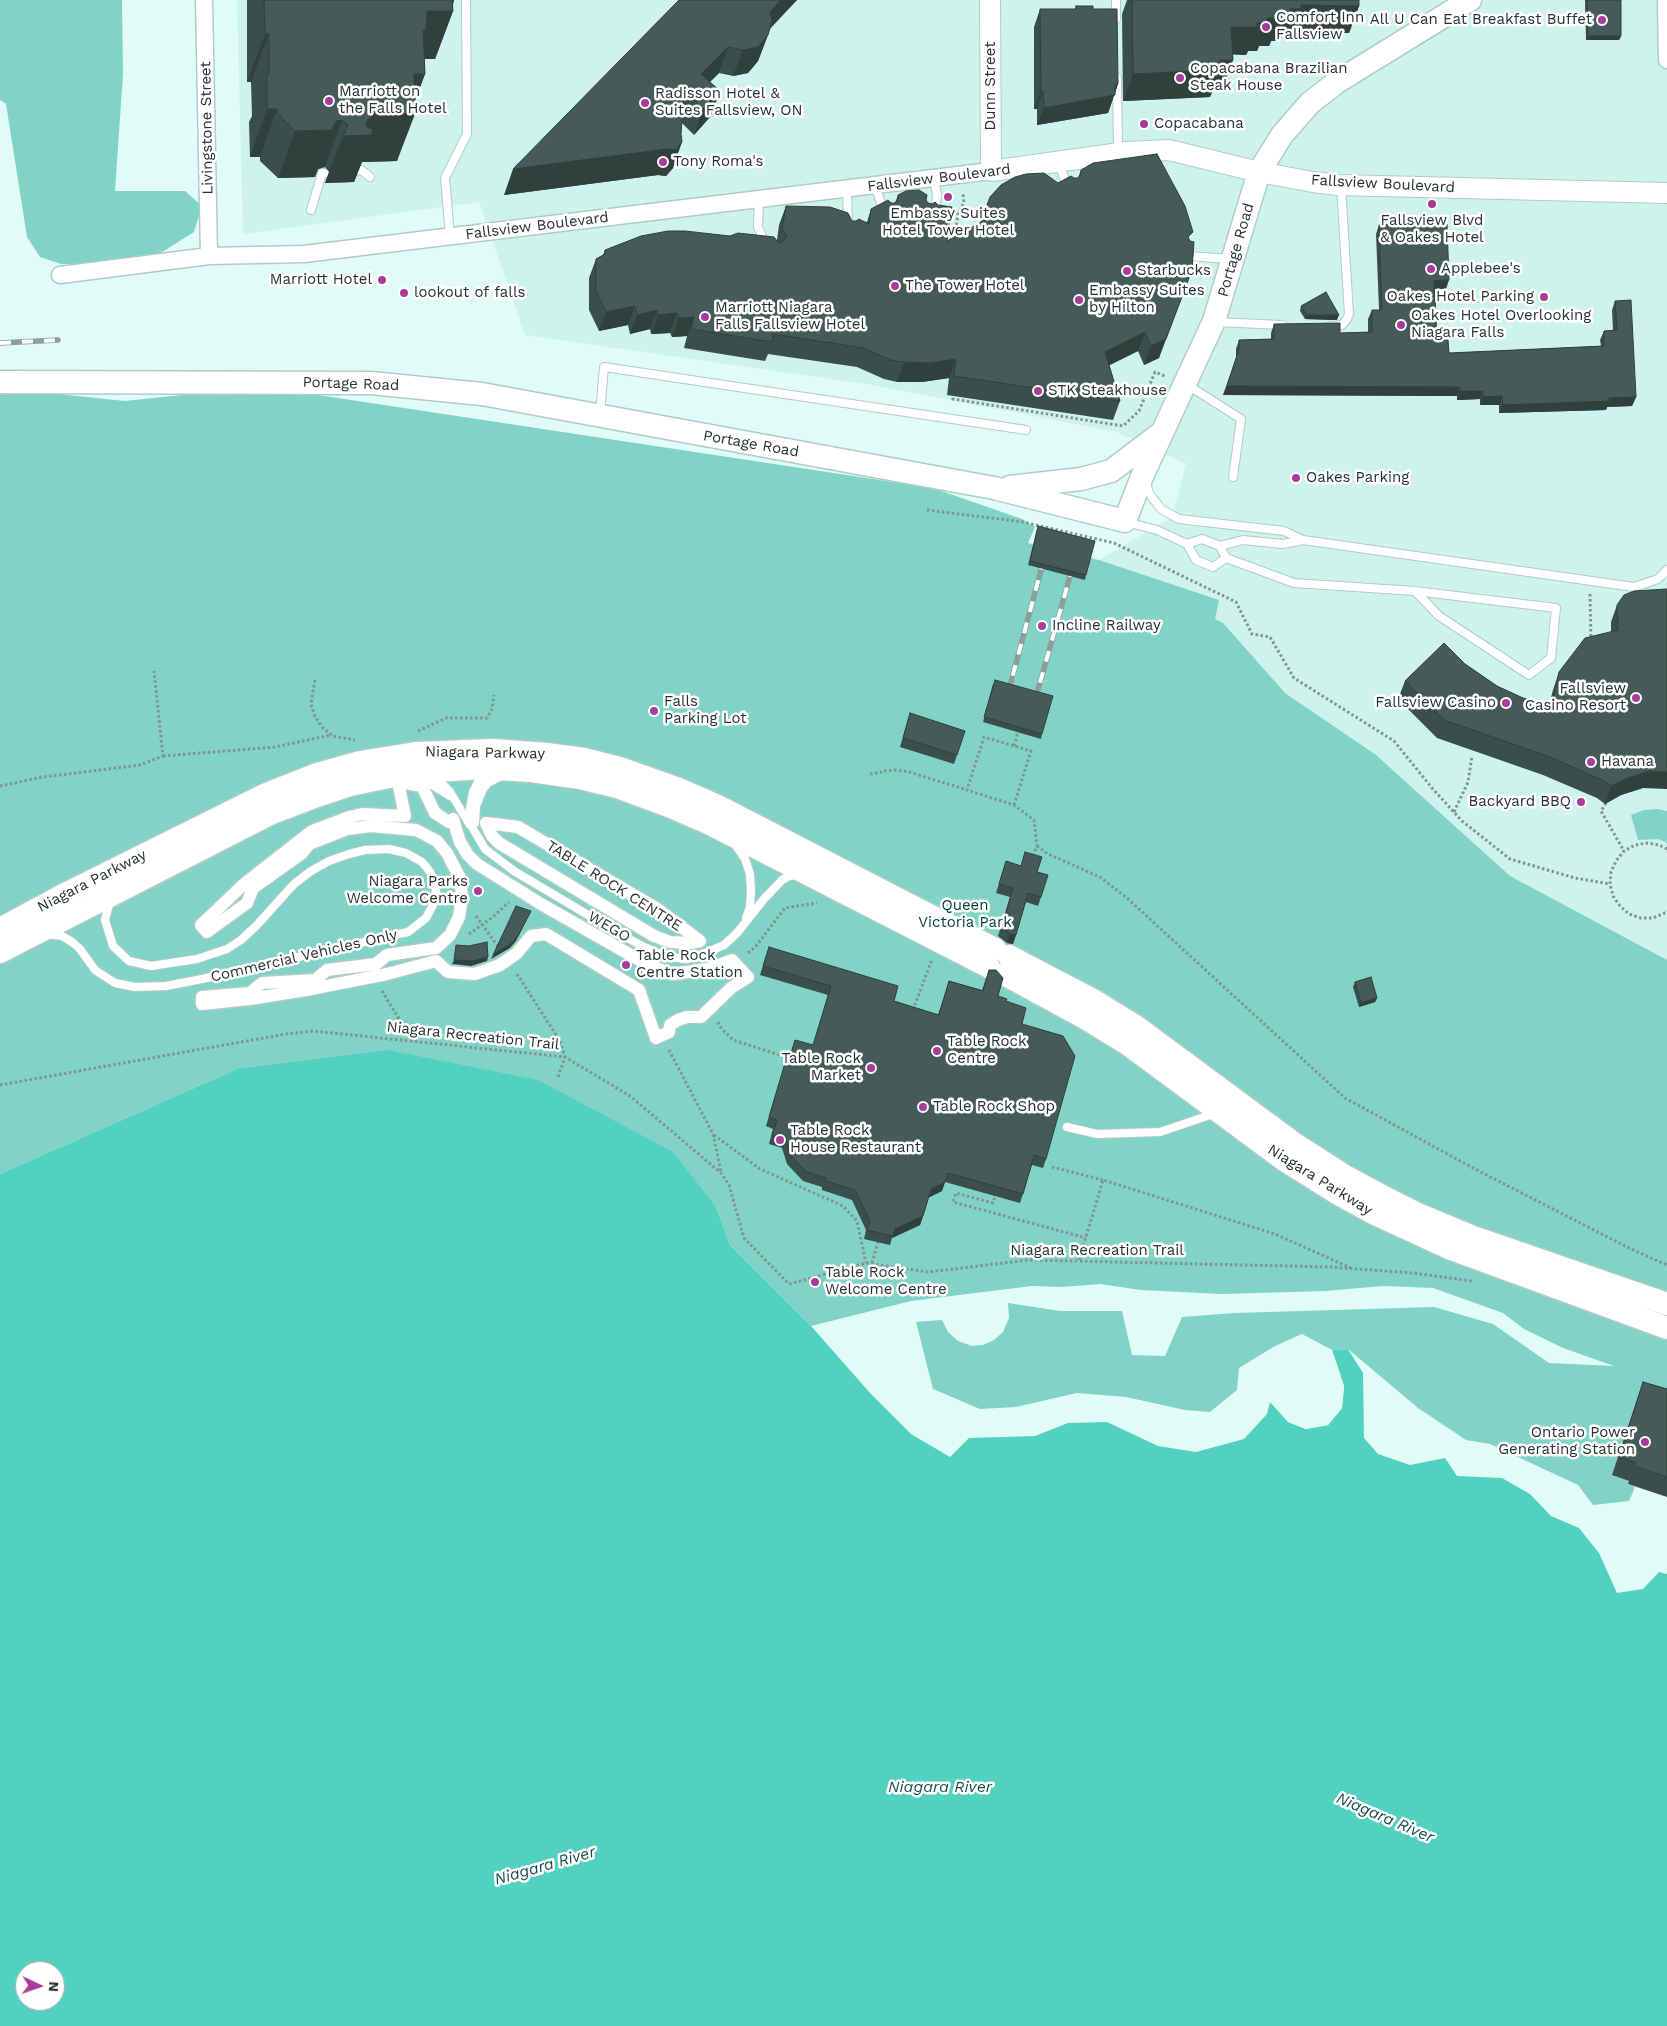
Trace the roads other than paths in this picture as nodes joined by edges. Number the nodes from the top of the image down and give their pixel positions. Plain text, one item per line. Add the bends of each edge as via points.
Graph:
1 (204, 0) edge
2 (466, 0) edge
3 (990, 0) edge
4 (1116, 0) edge
5 (1470, 0) edge
6 (1666, 0) edge
7 (1116, 29) edge
8 (1667, 60) edge
9 (1117, 67) edge
10 (1118, 153) junction
11 (1058, 162) junction
12 (354, 170) edge
13 (991, 172) junction
14 (1259, 172) junction
15 (325, 173) edge
16 (370, 177) dead end
17 (934, 179) junction
18 (1341, 185) junction
19 (875, 186) junction
20 (848, 189) junction
21 (1069, 192) edge
22 (1667, 193) edge
23 (759, 199) junction
24 (311, 210) dead end
25 (886, 217) edge
26 (924, 218) edge
27 (847, 235) edge
28 (450, 236) junction
29 (769, 249) edge
30 (209, 256) junction
31 (1187, 256) edge
32 (1233, 259) junction
33 (60, 276) dead end
34 (1214, 322) junction
35 (1292, 325) edge
36 (1326, 326) edge
37 (0, 382) edge
38 (1185, 383) junction
39 (600, 416) junction
40 (1026, 430) dead end
41 (1162, 432) junction
42 (1143, 474) junction
43 (1233, 477) dead end
44 (994, 488) junction
45 (1125, 521) junction
46 (1303, 540) junction
47 (1187, 544) junction
48 (1220, 546) junction
49 (1226, 558) junction
50 (1667, 570) edge
51 (1415, 591) junction
52 (530, 762) junction
53 (418, 766) junction
54 (387, 767) junction
55 (497, 769) junction
56 (460, 808) junction
57 (486, 823) joint
58 (710, 824) junction
59 (480, 842) junction
60 (790, 854) junction
61 (133, 884) junction
62 (774, 888) junction
63 (820, 892) junction
64 (744, 924) junction
65 (0, 929) edge
66 (33, 936) junction
67 (0, 952) edge
68 (999, 962) junction
69 (663, 1035) joint
70 (1220, 1112) junction
71 (1067, 1127) dead end
72 (1667, 1304) edge
73 (1667, 1328) edge

1 - 30 street, Livingstone Street
2 - 28 lane via 467,134 445,178
3 - 13 street, Dunn Street
4 - 7 lane
5 - 14 main road, Portage Road via 1338,82 1310,103 1286,130
6 - 8 street
9 - 10 lane
10 - 11 street, Fallsview Boulevard
10 - 14 street, Fallsview Boulevard via 1169,150
11 - 13 street, Fallsview Boulevard
11 - 21 lane
12 - 16 lane via 361,170
13 - 17 street, Fallsview Boulevard
14 - 18 street, Fallsview Boulevard
14 - 32 main road, Portage Road
15 - 24 lane via 322,173
17 - 19 street, Fallsview Boulevard
17 - 26 lane via 936,204
18 - 22 street, Fallsview Boulevard
18 - 36 lane via 1348,314 1342,325
19 - 20 street, Fallsview Boulevard
19 - 25 lane
20 - 23 street, Fallsview Boulevard
20 - 27 lane
23 - 28 street, Fallsview Boulevard
23 - 29 lane via 758,227
28 - 30 street, Fallsview Boulevard via 304,254
30 - 33 street, Fallsview Boulevard
31 - 32 lane
32 - 34 main road, Portage Road
34 - 35 lane
34 - 38 main road, Portage Road
37 - 39 main road, Portage Road via 371,383 482,394
38 - 41 main road, Portage Road
38 - 43 lane via 1241,418
39 - 40 lane via 604,367
39 - 44 main road, Portage Road
41 - 42 main road, Portage Road
41 - 44 main road via 1111,471 1081,479
42 - 45 main road, Portage Road
42 - 46 lane via 1149,493 1161,509 1178,519 1284,532
44 - 45 main road, Portage Road
45 - 47 lane via 1158,530
46 - 48 lane via 1283,544 1243,540
46 - 50 lane via 1634,587 1658,579
47 - 48 lane via 1202,539
47 - 49 lane via 1196,560 1213,567
48 - 49 lane
49 - 51 lane via 1294,583
51 - 51 lane via 1439,616 1529,675 1551,658 1556,608
52 - 54 main road, Niagara Parkway via 485,750 433,751
52 - 55 main road, Niagara Parkway
52 - 58 main road, Niagara Parkway via 671,806
52 - 59 lane via 494,779 483,789 475,816
52 - 60 main road, Niagara Parkway via 584,759 644,776 718,806
53 - 54 main road, Niagara Parkway
53 - 55 main road, Niagara Parkway
53 - 56 lane via 450,792
54 - 56 lane via 448,794
54 - 61 main road, Niagara Parkway via 350,785 270,814
54 - 65 main road, Niagara Parkway via 341,766 264,795
55 - 59 lane, WEGO via 478,782 471,799 472,827
56 - 59 lane
57 - 57 street, TABLE ROCK CENTRE via 518,827 659,910 700,941 670,942 654,936 499,843
58 - 60 main road, Niagara Parkway
58 - 64 lane, WEGO via 738,847 745,859 751,891
59 - 64 lane, WEGO via 492,856 514,871 615,931 665,956 685,958 710,952 724,945
60 - 62 lane
60 - 63 main road, Niagara Parkway
60 - 68 main road, Niagara Parkway
61 - 66 main road, Niagara Parkway
61 - 66 lane, Commercial Vehicles Only via 113,896 106,913 106,926 113,946 123,957 136,964 151,966 197,959 226,950 246,935 294,884 329,861 349,854 379,849 406,853 428,869 436,890 430,912 408,932 166,986 143,988 115,983 95,970 80,949 62,936
62 - 63 lane, WEGO via 789,876 797,875
62 - 64 lane, WEGO
63 - 68 main road, Niagara Parkway
66 - 67 main road, Niagara Parkway
68 - 70 main road, Niagara Parkway via 1126,1043
68 - 72 main road, Niagara Parkway via 1095,1001 1137,1027 1295,1144 1384,1197 1473,1237
69 - 69 street via 656,1038 639,990 546,934 531,936 517,953 500,965 475,974 448,972 436,961 306,990 202,1004 202,997 250,992 262,983 315,980 327,970 376,964 387,955 436,948 456,926 462,907 460,878 442,846 416,830 370,826 348,829 309,844 302,853 253,888 247,903 207,932 201,925 243,885 312,831 362,814 405,816 398,782 422,786 435,813 449,822 453,819 460,842 477,864 650,966 673,974 708,969 732,960 737,963 748,977 731,988 701,1017 678,1020
70 - 71 lane via 1160,1132 1098,1134
70 - 73 main road, Niagara Parkway via 1284,1160 1395,1224 1451,1249

